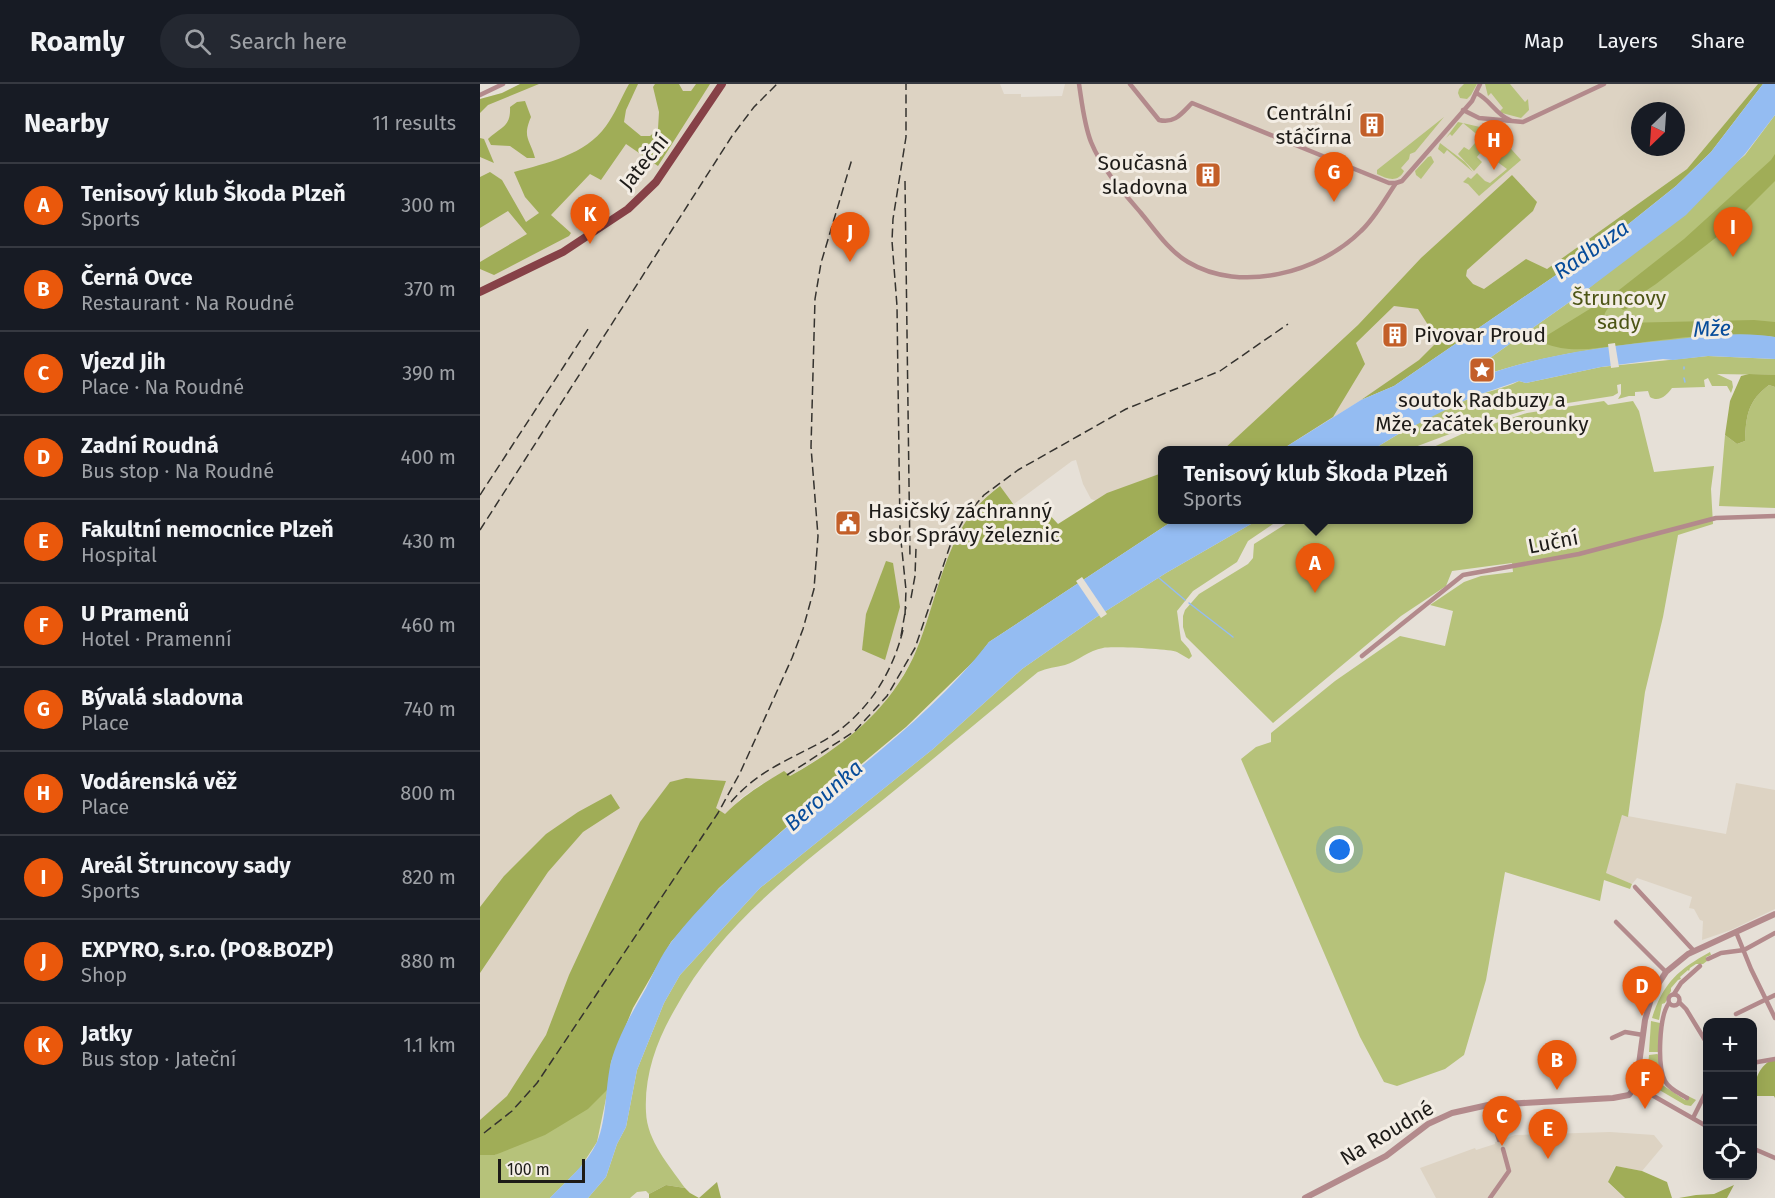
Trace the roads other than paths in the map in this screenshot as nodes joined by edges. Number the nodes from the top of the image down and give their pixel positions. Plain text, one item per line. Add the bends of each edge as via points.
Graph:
1 (503, 84) edge
2 (722, 84) edge
3 (1079, 84) edge
4 (1130, 84) edge
5 (1480, 84) edge
6 (1604, 84) edge
7 (1476, 93) junction
8 (480, 95) edge
9 (1463, 111) junction
10 (1513, 121) junction
11 (1396, 183) junction
12 (480, 292) edge
13 (1775, 516) edge
14 (1362, 656) dead end
15 (1635, 887) dead end
16 (1775, 914) edge
17 (1616, 922) dead end
18 (1736, 932) junction
19 (1775, 933) edge
20 (1744, 950) junction
21 (1694, 951) junction
22 (1708, 959) dead end
23 (1700, 966) dead end
24 (1666, 972) junction
25 (1674, 994) junction
26 (1775, 995) edge
27 (1766, 999) junction
28 (1679, 1002) junction
29 (1669, 1003) junction
30 (1736, 1014) dead end
31 (1775, 1018) edge
32 (1643, 1035) junction
33 (1612, 1038) dead end
34 (1703, 1038) edge
35 (1775, 1059) edge
36 (1757, 1062) edge
37 (1636, 1086) junction
38 (1703, 1097) edge
39 (1686, 1098) dead end
40 (1488, 1105) junction
41 (1693, 1118) junction
42 (1705, 1126) edge
43 (1499, 1140) dead end
44 (1503, 1149) dead end
45 (1757, 1150) edge
46 (1775, 1158) edge
47 (1313, 1197) edge
48 (1305, 1198) edge
49 (1490, 1198) edge

1 - 8 street
2 - 12 main road, Jateční via 656,182 628,209 563,252
3 - 11 street via 1091,141 1104,167 1173,251 1188,263 1217,274 1251,278 1285,273 1331,256 1368,224
4 - 11 street via 1159,120 1177,119 1192,103
5 - 7 street
6 - 10 street via 1523,122
7 - 9 street
7 - 10 street
9 - 10 street via 1479,118
9 - 11 street
13 - 14 street, Luční via 1716,518 1579,554 1463,576
15 - 21 street
16 - 18 street
17 - 24 street
18 - 20 street
18 - 21 street
19 - 20 street
20 - 22 street
20 - 27 street
21 - 24 street
23 - 25 street via 1681,982
24 - 32 street via 1653,992
25 - 28 street
25 - 29 street via 1668,998
26 - 27 street
27 - 30 street
27 - 31 street
28 - 29 street
28 - 34 street
29 - 39 street via 1661,1030 1661,1072 1666,1083
32 - 33 street via 1625,1032
32 - 37 street
35 - 36 street
37 - 40 street, Na Roudné via 1629,1095 1613,1098
37 - 41 street
38 - 41 street
40 - 43 street
40 - 47 street, Na Roudné via 1452,1113 1428,1124 1386,1156
41 - 42 street
44 - 49 street via 1509,1171
45 - 46 street
47 - 48 street, Na Roudné

